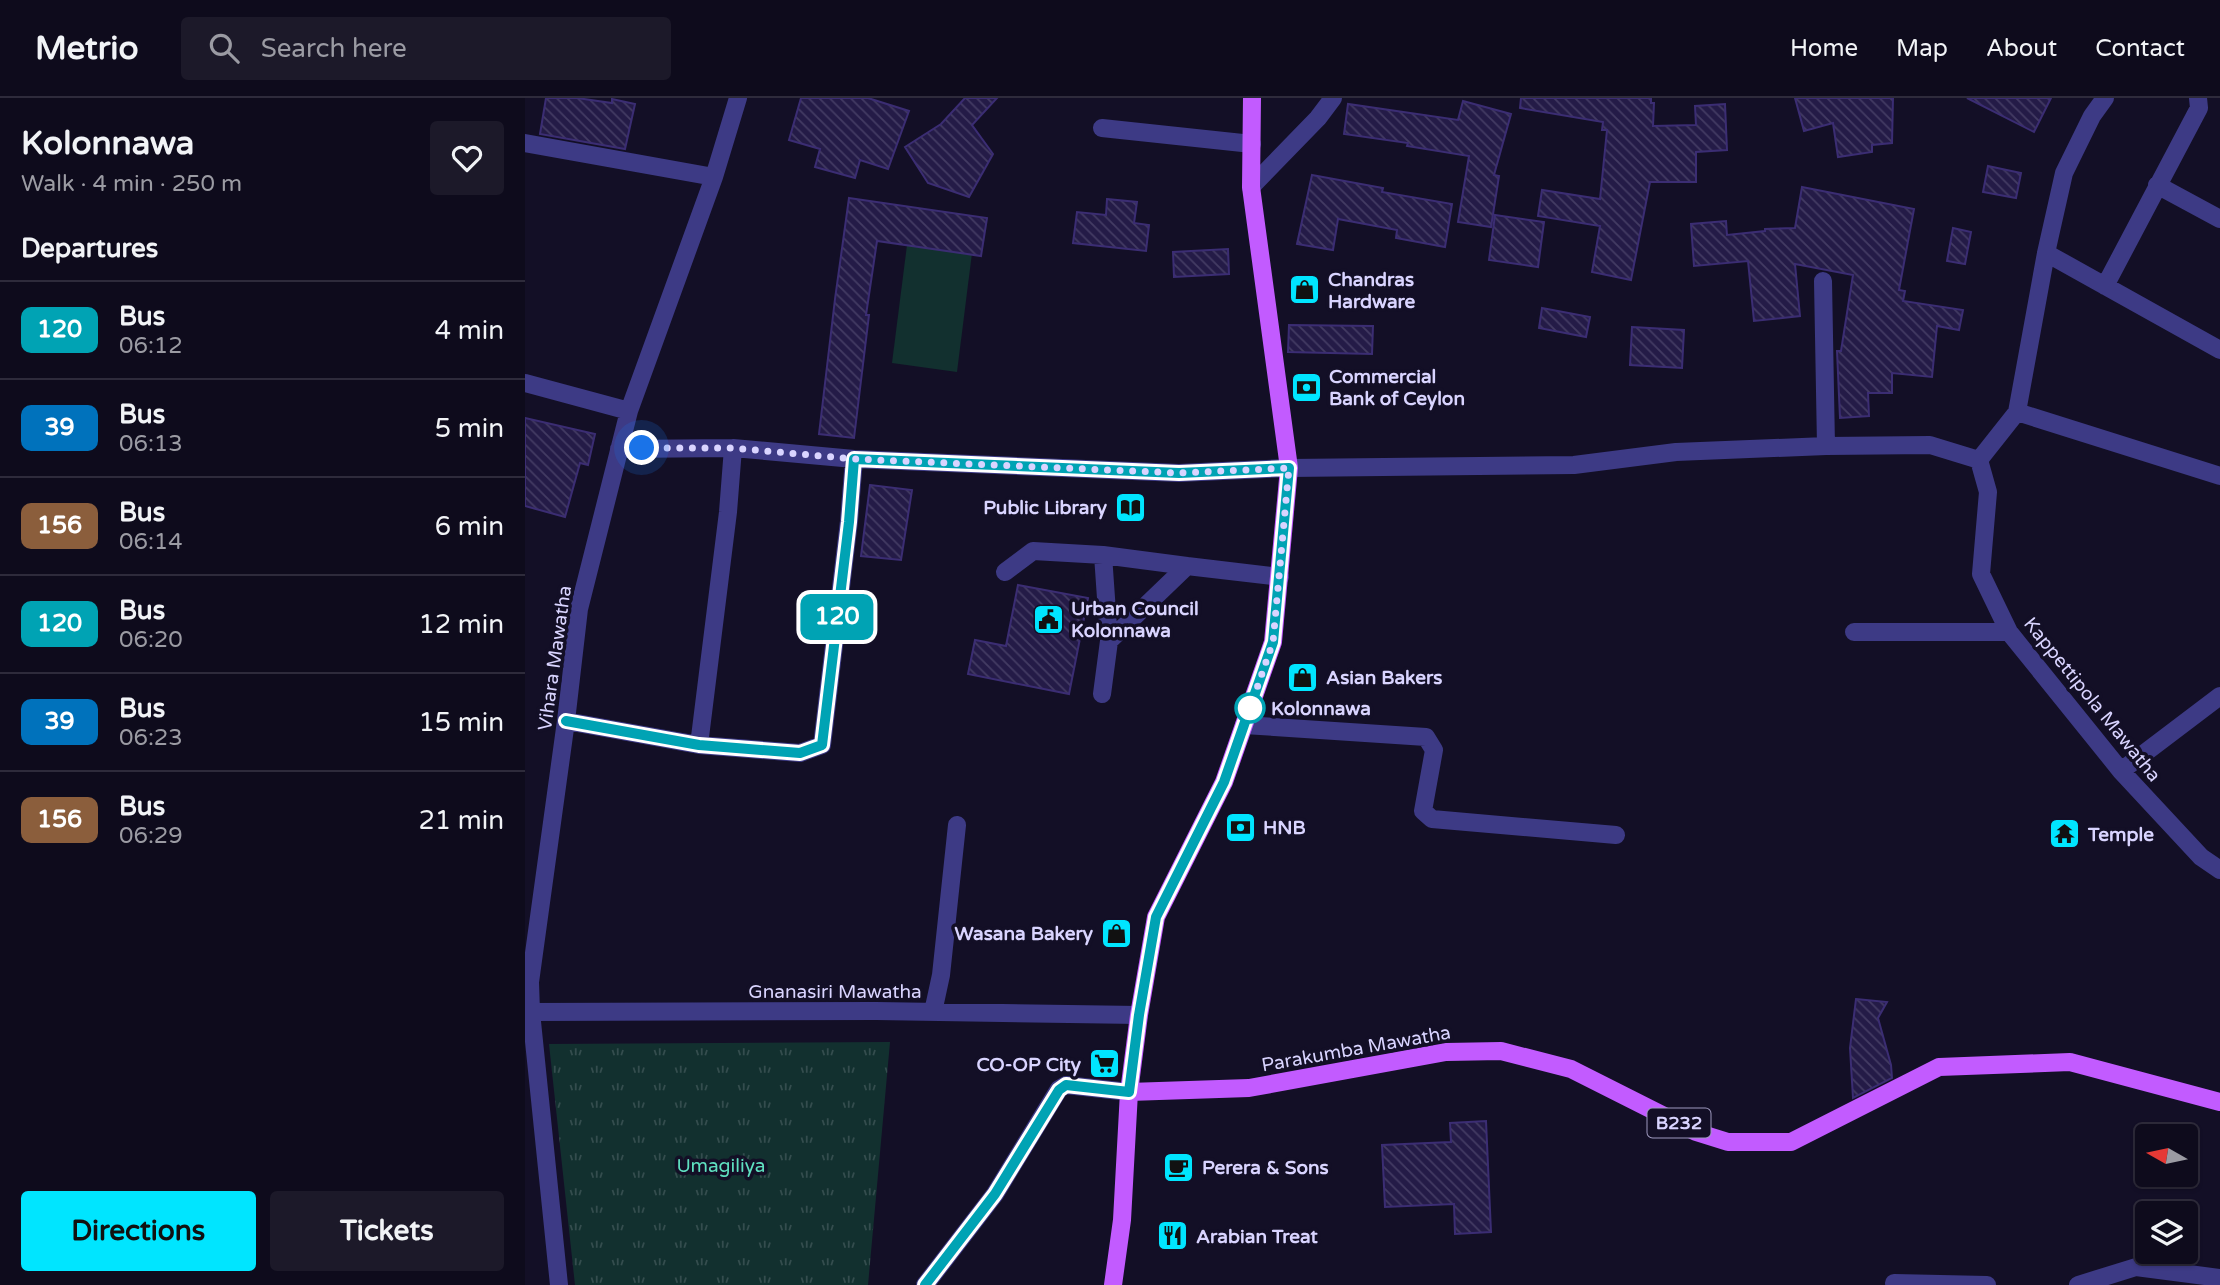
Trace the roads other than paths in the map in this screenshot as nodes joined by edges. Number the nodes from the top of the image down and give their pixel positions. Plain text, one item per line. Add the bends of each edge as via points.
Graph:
1 (738, 98) edge
2 (1252, 98) edge
3 (1333, 98) edge
4 (2105, 98) edge
5 (2198, 98) edge
6 (1102, 128) dead end
7 (525, 143) edge
8 (1252, 144) junction
9 (714, 177) junction
10 (2157, 185) junction
11 (1251, 187) junction
12 (2220, 219) edge
13 (2046, 253) junction
14 (1823, 281) dead end
15 (2105, 286) junction
16 (2220, 350) edge
17 (525, 383) edge
18 (629, 411) junction
19 (2017, 412) junction
20 (1826, 446) junction
21 (733, 448) junction
22 (619, 449) junction
23 (854, 459) junction
24 (1979, 460) junction
25 (1289, 468) junction
26 (2220, 476) edge
27 (1103, 555) junction
28 (1187, 566) junction
29 (1005, 572) dead end
30 (1280, 577) junction
31 (1854, 632) dead end
32 (2009, 632) junction
33 (1109, 641) junction
34 (1102, 694) dead end
35 (2220, 696) edge
36 (566, 721) junction
37 (1244, 725) junction
38 (699, 745) junction
39 (2121, 771) junction
40 (957, 825) dead end
41 (1616, 835) dead end
42 (2220, 870) edge
43 (528, 982) edge
44 (531, 1012) junction
45 (933, 1012) junction
46 (1139, 1015) junction
47 (1129, 1092) junction
48 (2220, 1102) edge
49 (2220, 1278) edge
50 (1894, 1283) dead end
51 (559, 1285) edge
52 (925, 1285) edge
53 (1113, 1285) edge
54 (1987, 1285) edge
55 (2078, 1285) edge

1 - 9 street, Vihara Mawatha
2 - 8 main road
3 - 11 street
4 - 13 street via 2064,173
5 - 10 street via 2199,108
6 - 8 street
7 - 9 street
8 - 11 main road
9 - 18 street, Vihara Mawatha
10 - 12 street
10 - 15 street
11 - 25 main road
13 - 15 street
13 - 19 street
14 - 20 street
15 - 16 street
17 - 18 street
18 - 22 street, Vihara Mawatha
19 - 24 street
19 - 26 street
20 - 24 street via 1930,445
20 - 25 street via 1676,452 1574,466
21 - 22 street
21 - 23 street
21 - 38 street
22 - 36 street, Vihara Mawatha via 579,609
23 - 25 street via 1179,473
23 - 38 street via 822,745 800,753
24 - 32 street, Kappettipola Mawatha via 1988,492 1981,574
25 - 30 main road
27 - 28 street
27 - 29 street via 1033,551
27 - 33 street
28 - 30 street
28 - 33 street
30 - 37 main road via 1273,642
31 - 32 street
32 - 39 street, Kappettipola Mawatha
33 - 34 street
35 - 39 street
36 - 38 street
36 - 43 street, Vihara Mawatha
37 - 41 street via 1426,737 1434,750 1423,811 1432,819
37 - 46 main road via 1224,782 1156,917
39 - 42 street, Kappettipola Mawatha via 2201,857
40 - 45 street
43 - 44 street, Vihara Mawatha
44 - 45 street, Gnanasiri Mawatha
44 - 51 street, Vihara Mawatha
45 - 46 street, Gnanasiri Mawatha
46 - 47 main road
47 - 48 main road, Parakumba Mawatha / B232 via 1249,1088 1446,1052 1501,1051 1571,1069 1696,1132 1728,1142 1791,1142 1939,1067 2070,1062
47 - 52 street via 1066,1085 1059,1090 995,1194
47 - 53 main road via 1122,1220
49 - 55 street via 2136,1267
50 - 54 street

